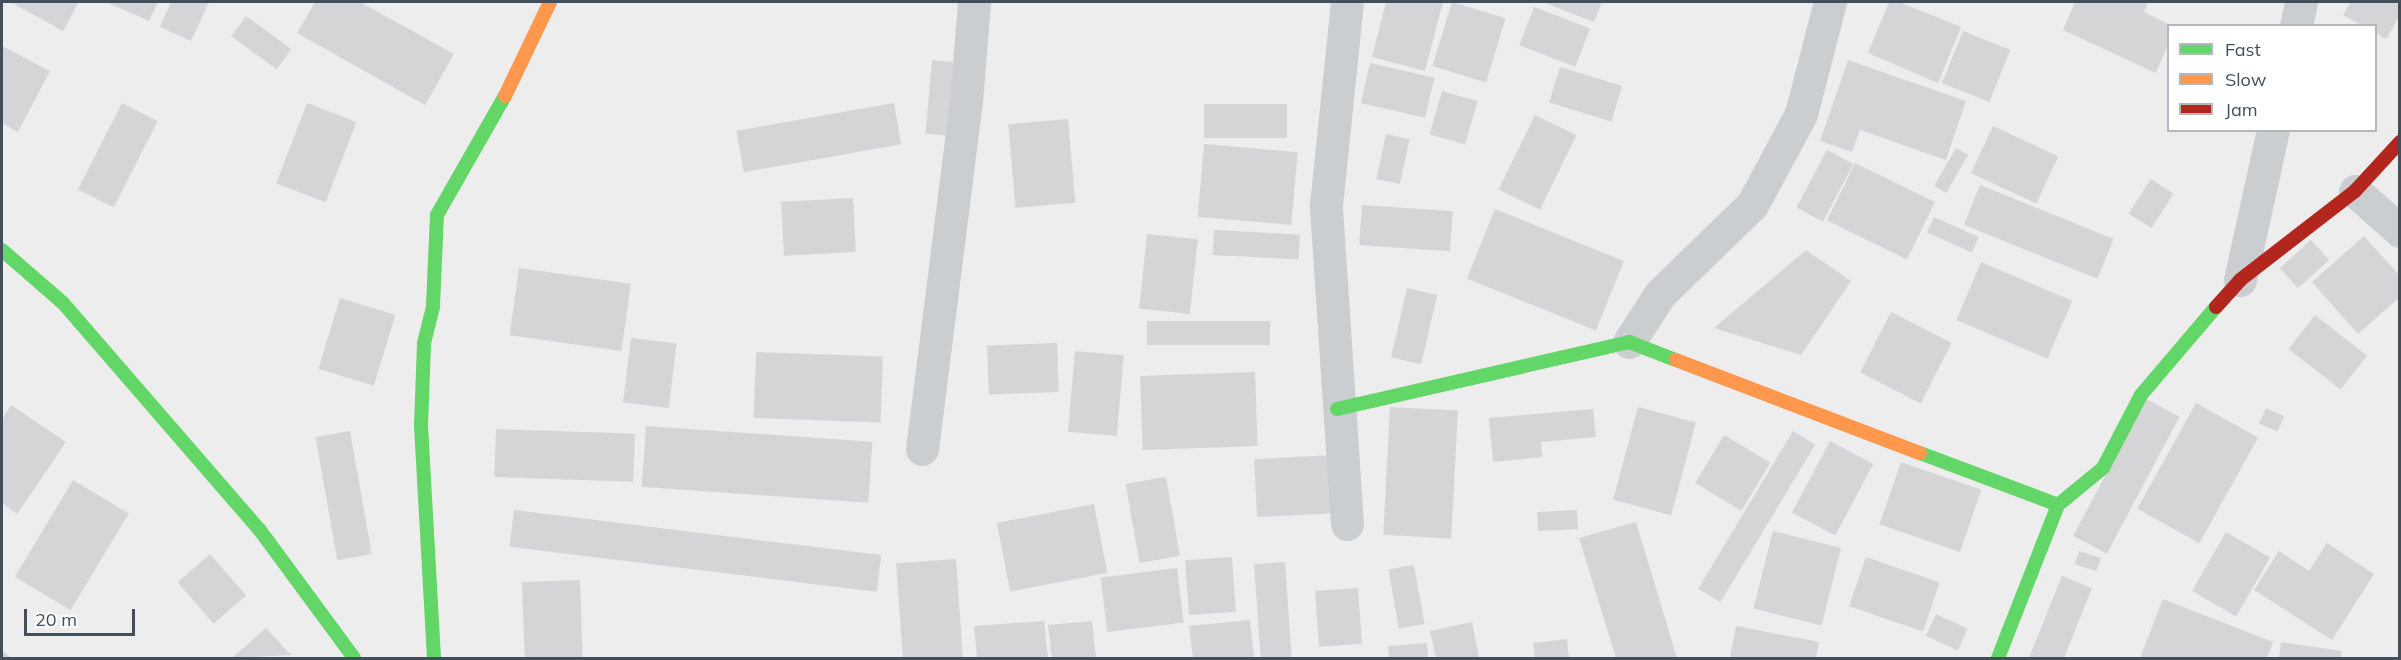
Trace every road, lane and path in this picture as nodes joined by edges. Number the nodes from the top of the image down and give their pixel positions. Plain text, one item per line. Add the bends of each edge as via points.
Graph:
1 (550, 2) edge
2 (974, 2) edge
3 (1347, 2) edge
4 (1830, 2) edge
5 (2301, 2) edge
6 (2296, 24) edge
7 (2273, 132) edge
8 (2400, 142) edge
9 (2355, 191) junction
10 (2400, 231) edge
11 (2, 250) edge
12 (2240, 280) junction
13 (1629, 342) junction
14 (1337, 409) junction
15 (922, 449) dead end
16 (2058, 505) junction
17 (1347, 524) dead end
18 (354, 658) edge
19 (434, 658) edge
20 (1998, 658) edge

1 - 19 street via 524,63 437,215 433,306 424,343 422,426
2 - 15 street via 966,102
3 - 14 street via 1326,205
4 - 13 street via 1801,114 1752,205 1660,294
5 - 6 street
7 - 12 street
8 - 9 street
9 - 10 street
9 - 12 street
11 - 18 street via 63,303 259,529
12 - 16 street via 2142,395 2103,468
13 - 14 street
13 - 16 street
14 - 17 street
16 - 20 street

